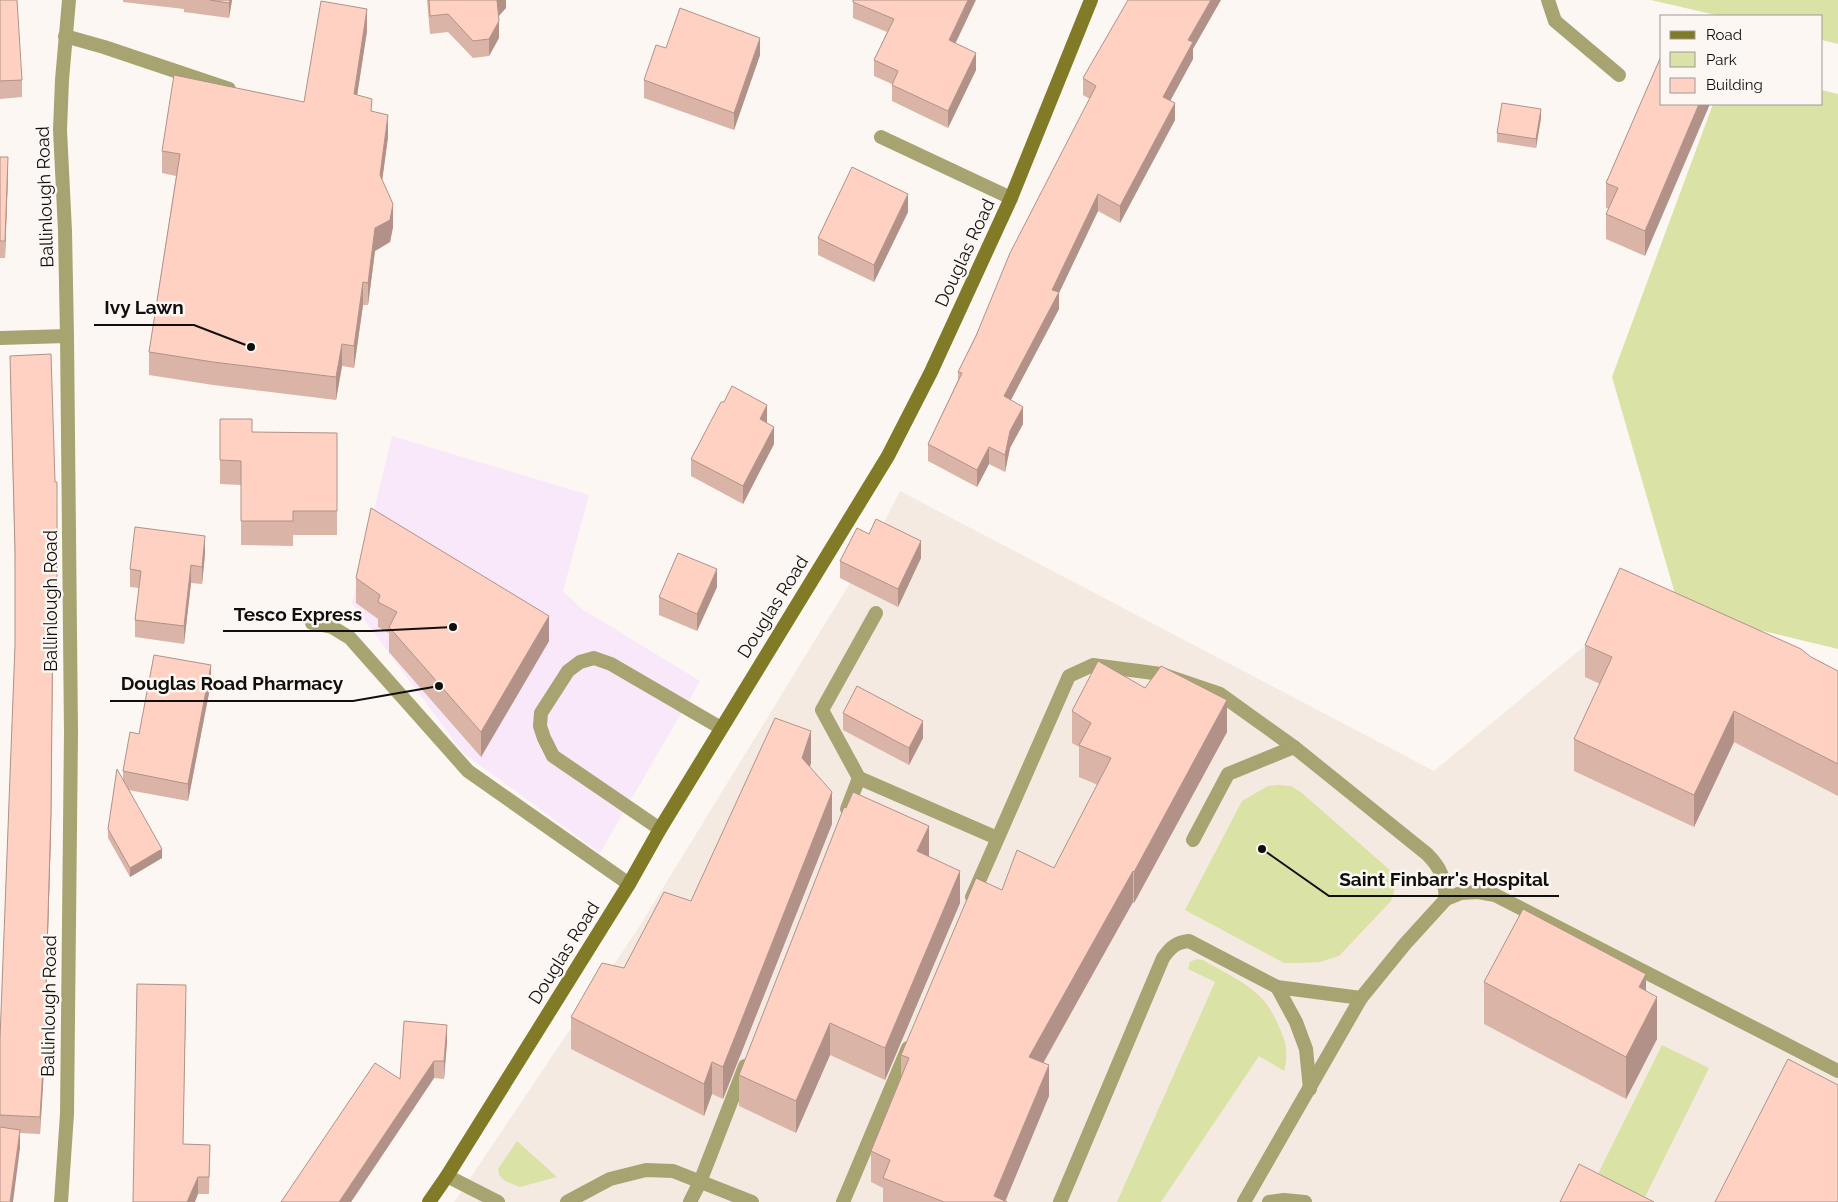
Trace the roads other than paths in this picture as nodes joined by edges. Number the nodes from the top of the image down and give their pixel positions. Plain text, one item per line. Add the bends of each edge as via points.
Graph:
1 (68, 0) edge
2 (1091, 0) edge
3 (1548, 0) edge
4 (65, 36) junction
5 (1619, 75) dead end
6 (246, 94) edge
7 (881, 137) dead end
8 (1011, 198) junction
9 (67, 336) junction
10 (0, 338) edge
11 (876, 612) dead end
12 (312, 622) dead end
13 (721, 728) junction
14 (1294, 747) junction
15 (859, 778) junction
16 (841, 824) edge
17 (660, 829) junction
18 (997, 838) junction
19 (1194, 840) dead end
20 (629, 884) junction
21 (1446, 899) junction
22 (967, 909) edge
23 (1277, 986) junction
24 (1361, 998) junction
25 (914, 1035) edge
26 (750, 1053) edge
27 (1838, 1071) edge
28 (1310, 1089) junction
29 (447, 1176) junction
30 (700, 1182) junction
31 (61, 1202) edge
32 (429, 1202) edge
33 (498, 1202) edge
34 (567, 1202) edge
35 (690, 1202) edge
36 (752, 1202) edge
37 (843, 1202) edge
38 (1060, 1202) edge
39 (1244, 1202) edge
40 (1269, 1202) edge
41 (1305, 1202) edge

1 - 4 street, Ballinlough Road
2 - 8 main road, Douglas Road
3 - 5 street via 1554,21
4 - 6 street
4 - 9 street, Ballinlough Road via 60,130
7 - 8 street
8 - 13 main road, Douglas Road via 931,372 888,456
9 - 10 street
9 - 31 street, Ballinlough Road via 71,732 67,1114
11 - 15 street via 822,710
12 - 20 street via 332,627 350,638 468,771
13 - 17 main road, Douglas Road
13 - 17 street via 611,664 594,658 580,662 568,671 541,713 540,726 553,756
14 - 18 street via 1220,694 1160,674 1093,664 1069,676
14 - 19 street via 1228,774
14 - 21 street via 1437,864 1444,878
15 - 16 street
15 - 18 street
17 - 20 main road, Douglas Road
18 - 22 street
20 - 29 main road, Douglas Road
21 - 24 street
21 - 27 street via 1461,893 1495,895
23 - 24 street
23 - 28 street via 1306,1048
23 - 38 street via 1189,941 1171,947 1163,958
24 - 28 street
25 - 37 street
26 - 30 street
28 - 39 street
29 - 32 main road, Douglas Road
29 - 33 street
30 - 34 street via 673,1171 646,1170 610,1179
30 - 35 street
30 - 36 street
40 - 41 street

